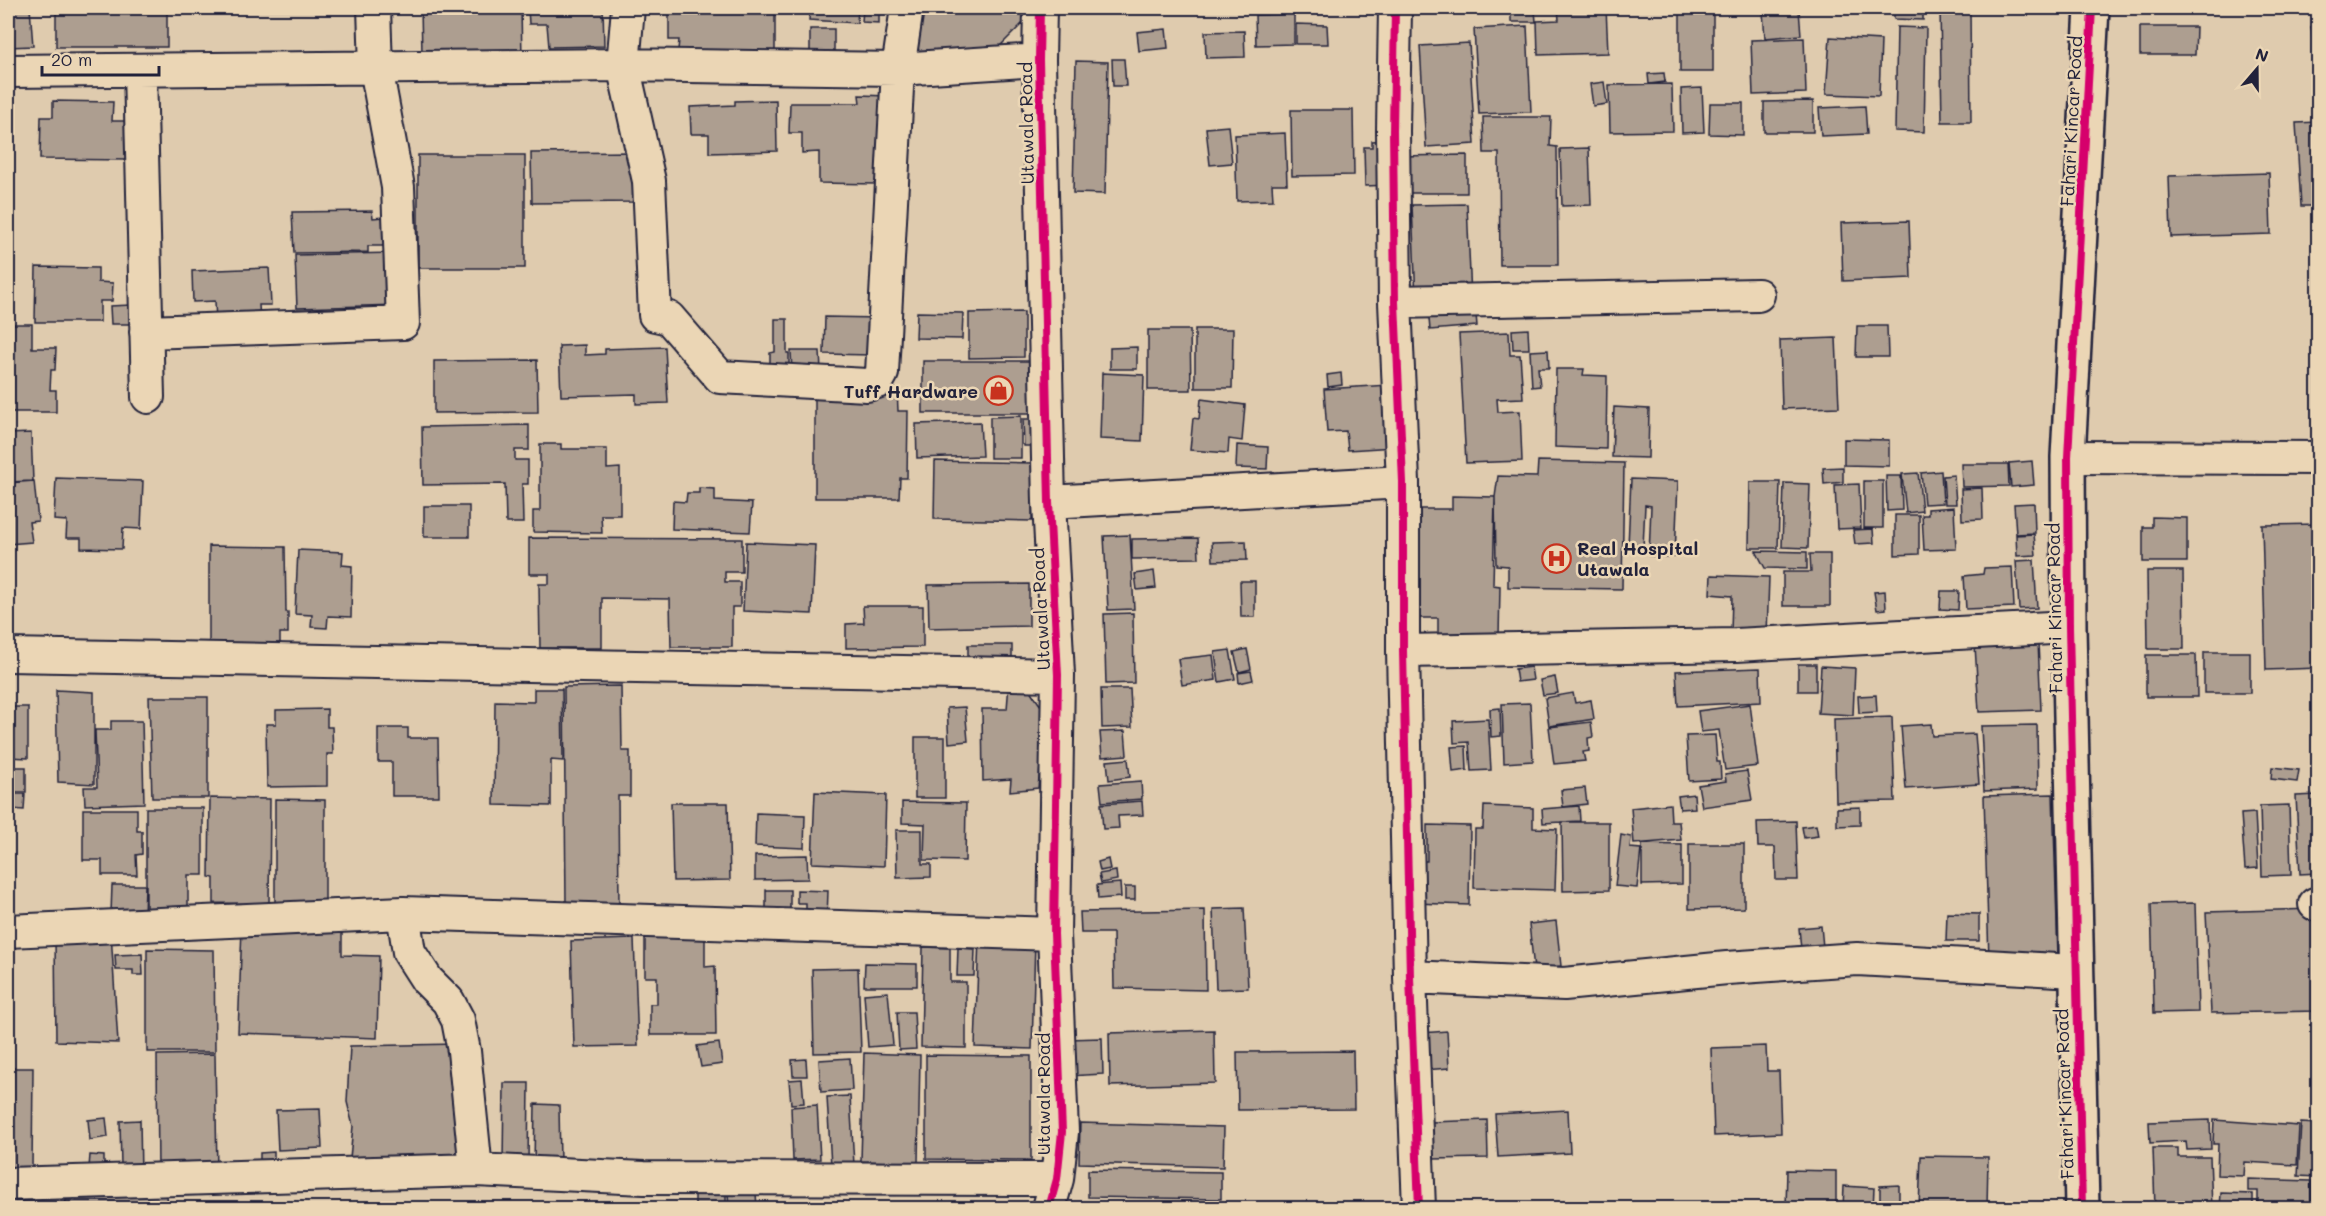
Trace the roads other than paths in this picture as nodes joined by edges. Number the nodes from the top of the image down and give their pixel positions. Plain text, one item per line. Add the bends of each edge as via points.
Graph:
1 (374, 8) edge
2 (628, 8) edge
3 (907, 8) edge
4 (1040, 8) edge
5 (1395, 8) edge
6 (2092, 8) edge
7 (1039, 60) junction
8 (623, 64) junction
9 (376, 68) junction
10 (898, 69) junction
11 (140, 70) junction
12 (8, 71) edge
13 (1758, 296) dead end
14 (1395, 302) junction
15 (146, 332) junction
16 (148, 397) dead end
17 (2068, 457) junction
18 (2319, 458) edge
19 (1403, 482) junction
20 (1049, 502) junction
21 (2069, 627) junction
22 (1403, 651) junction
23 (8, 655) edge
24 (1059, 675) junction
25 (403, 913) junction
26 (8, 931) edge
27 (1054, 934) junction
28 (2076, 971) junction
29 (1410, 977) junction
30 (476, 1170) junction
31 (8, 1184) edge
32 (1053, 1194) edge
33 (1419, 1209) edge
34 (2082, 1209) edge

1 - 9 street
2 - 8 street
3 - 10 street
4 - 7 street, Utawala Road
5 - 14 street
6 - 17 street, Fahari Kincar Road
7 - 10 street
7 - 20 street, Utawala Road
8 - 9 street
8 - 10 street
8 - 10 street via 649,182 655,315 669,318 720,377 867,385 877,382 882,373
9 - 11 street
9 - 15 street via 398,187 403,323
11 - 12 street
11 - 15 street
13 - 14 street
14 - 19 street
15 - 16 street
17 - 18 street
17 - 21 street, Fahari Kincar Road
19 - 20 street
19 - 22 street
20 - 24 street, Utawala Road
21 - 22 street via 1736,645
21 - 28 street, Fahari Kincar Road
22 - 29 street
23 - 24 street
24 - 27 street, Utawala Road
25 - 26 street
25 - 27 street
25 - 30 street via 409,952 458,1020
27 - 32 street, Utawala Road via 1062,1132
28 - 29 street via 1857,959 1564,984
28 - 34 street, Fahari Kincar Road
29 - 33 street
30 - 31 street
30 - 32 street

